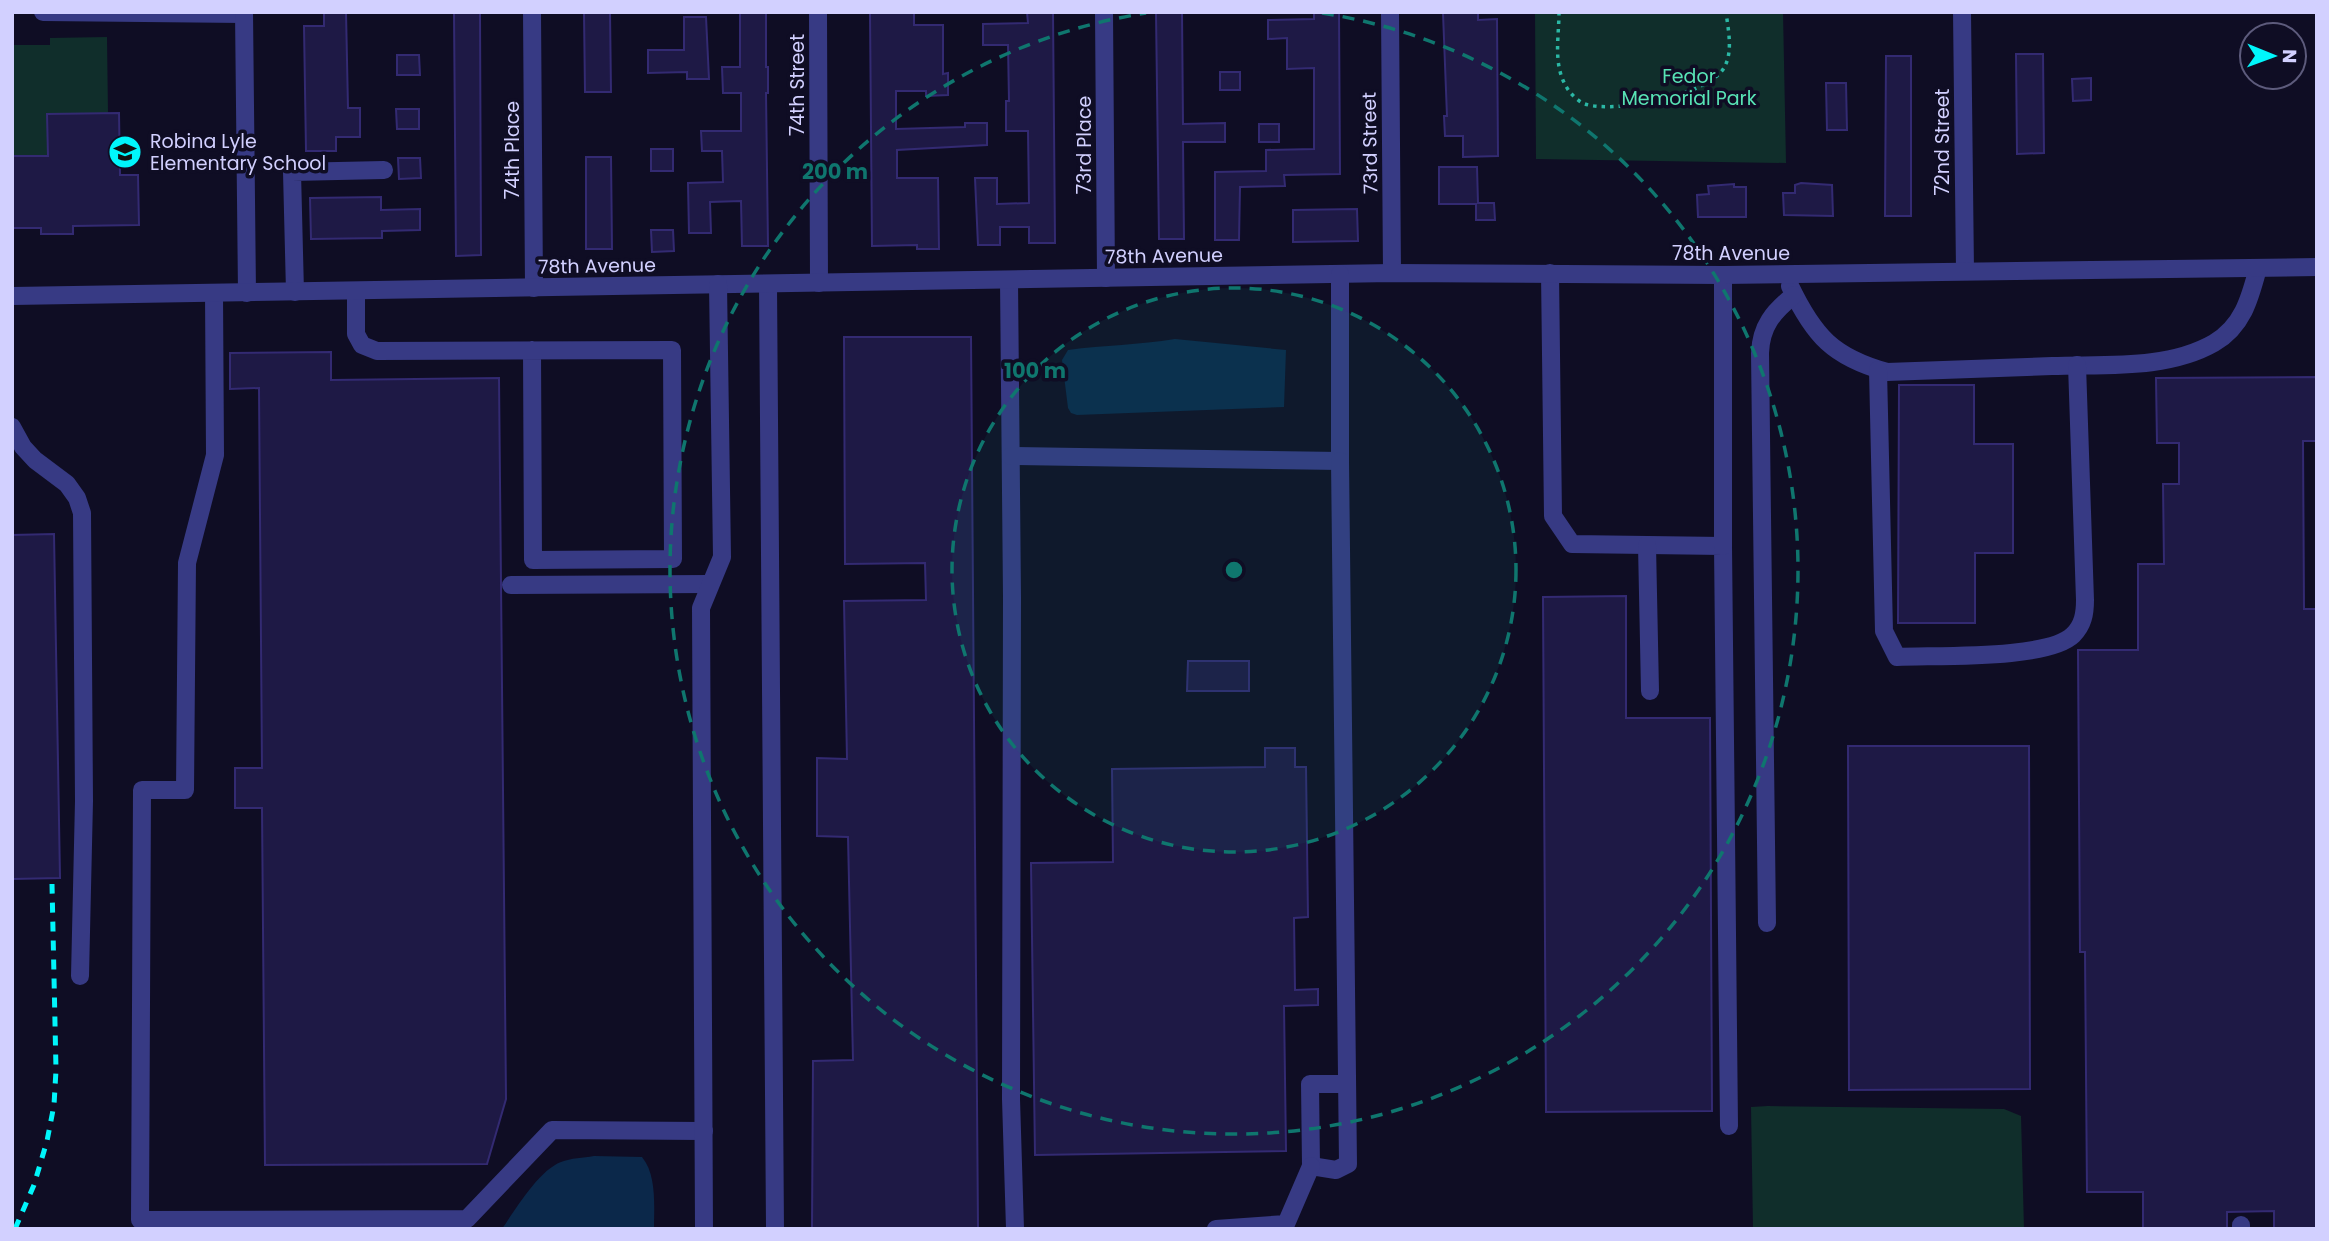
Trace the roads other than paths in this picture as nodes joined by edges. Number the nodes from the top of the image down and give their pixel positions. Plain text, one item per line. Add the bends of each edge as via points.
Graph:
1 (43, 12) edge
2 (531, 12) edge
3 (818, 12) edge
4 (1104, 12) edge
5 (1390, 12) edge
6 (1962, 12) edge
7 (244, 13) edge
8 (384, 170) dead end
9 (2317, 267) edge
10 (2258, 268) junction
11 (1965, 271) junction
12 (1550, 272) junction
13 (1392, 273) junction
14 (1784, 274) junction
15 (1340, 275) junction
16 (1723, 275) junction
17 (1106, 278) junction
18 (1009, 280) junction
19 (819, 283) junction
20 (718, 284) junction
21 (768, 284) junction
22 (534, 288) junction
23 (295, 292) junction
24 (356, 292) junction
25 (214, 293) junction
26 (247, 293) junction
27 (1794, 295) junction
28 (12, 296) edge
29 (532, 350) junction
30 (2077, 365) junction
31 (1878, 370) junction
32 (12, 427) edge
33 (1011, 456) junction
34 (1340, 461) junction
35 (1647, 545) junction
36 (1723, 546) junction
37 (710, 584) junction
38 (511, 585) dead end
39 (1650, 691) dead end
40 (1767, 923) dead end
41 (80, 976) dead end
42 (1347, 1084) junction
43 (1729, 1126) dead end
44 (704, 1130) junction
45 (1311, 1167) junction
46 (704, 1229) edge
47 (775, 1229) edge
48 (1015, 1229) edge
49 (1216, 1229) edge

1 - 7 street
2 - 22 street, 74th Place
3 - 19 street, 74th Street
4 - 17 street, 73rd Place
5 - 13 street, 73rd Street
6 - 11 street, 72nd Street
7 - 26 street
8 - 23 street via 292,172
9 - 10 street, 78th Avenue
10 - 11 street, 78th Avenue
10 - 30 street via 2248,306 2214,343 2154,362
11 - 14 street, 78th Avenue
12 - 13 street, 78th Avenue
12 - 16 street, 78th Avenue
12 - 35 street via 1553,516 1572,544
13 - 15 street, 78th Avenue
14 - 16 street, 78th Avenue
14 - 27 street
15 - 17 street, 78th Avenue
15 - 34 street
16 - 36 street
17 - 18 street, 78th Avenue
18 - 19 street, 78th Avenue
18 - 33 street
19 - 21 street, 78th Avenue
20 - 21 street, 78th Avenue
20 - 22 street, 78th Avenue
20 - 37 street via 722,557
21 - 47 street
22 - 24 street, 78th Avenue
23 - 24 street, 78th Avenue
23 - 26 street, 78th Avenue
24 - 29 street via 356,334 362,345 377,351
25 - 26 street, 78th Avenue
25 - 28 street, 78th Avenue
25 - 44 street via 215,455 187,563 186,790 142,790 140,1220 467,1219 552,1130
27 - 31 street via 1807,321 1838,352
27 - 40 street via 1764,327 1760,353
29 - 29 street via 671,350 673,559 533,560
30 - 31 street
30 - 31 street via 2085,600 2080,626 2055,645 2022,652 1897,657 1884,631
32 - 41 street via 35,460 67,485 82,513
33 - 34 street
33 - 48 street
34 - 42 street
35 - 36 street
35 - 39 street
36 - 43 street
37 - 38 street
37 - 44 street via 701,608
42 - 45 street via 1348,1164 1336,1170
42 - 45 street via 1310,1084
44 - 46 street
45 - 49 street via 1286,1224

